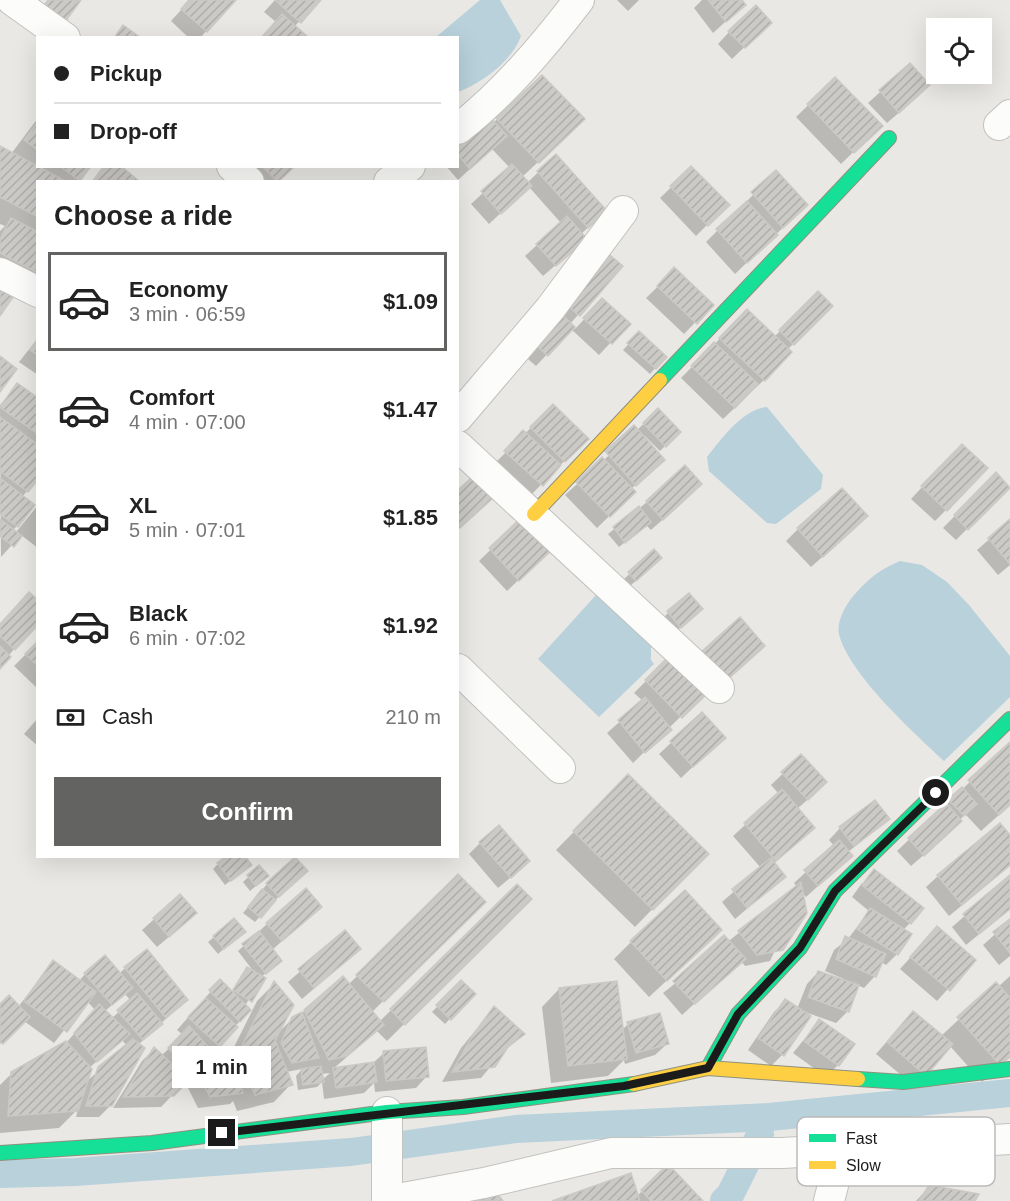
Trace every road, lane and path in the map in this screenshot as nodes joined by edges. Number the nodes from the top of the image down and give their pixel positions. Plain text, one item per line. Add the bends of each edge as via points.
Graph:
1 (12, 0) edge
2 (579, 0) edge
3 (62, 36) edge
4 (459, 128) edge
5 (888, 138) dead end
6 (234, 168) edge
7 (407, 168) edge
8 (247, 180) edge
9 (392, 180) edge
10 (622, 211) dead end
11 (0, 273) edge
12 (36, 291) edge
13 (459, 416) edge
14 (459, 447) edge
15 (534, 514) junction
16 (459, 670) edge
17 (719, 688) dead end
18 (1010, 719) edge
19 (560, 768) dead end
20 (708, 1068) junction
21 (1010, 1069) edge
22 (386, 1117) junction
23 (1010, 1140) edge
24 (995, 1141) edge
25 (797, 1152) edge
26 (0, 1153) edge
27 (833, 1186) edge
28 (387, 1196) edge
29 (829, 1201) edge

1 - 3 street
2 - 4 street via 544,45
5 - 15 street
6 - 8 street
7 - 9 street
10 - 13 street via 550,309
11 - 12 street
14 - 15 street
15 - 17 street
16 - 19 street
18 - 20 street via 835,891 800,948 738,1014
20 - 21 street via 903,1082
20 - 22 street via 624,1086
22 - 26 street via 152,1143
22 - 28 street
23 - 24 street
25 - 28 street via 611,1153 484,1183
27 - 29 street

